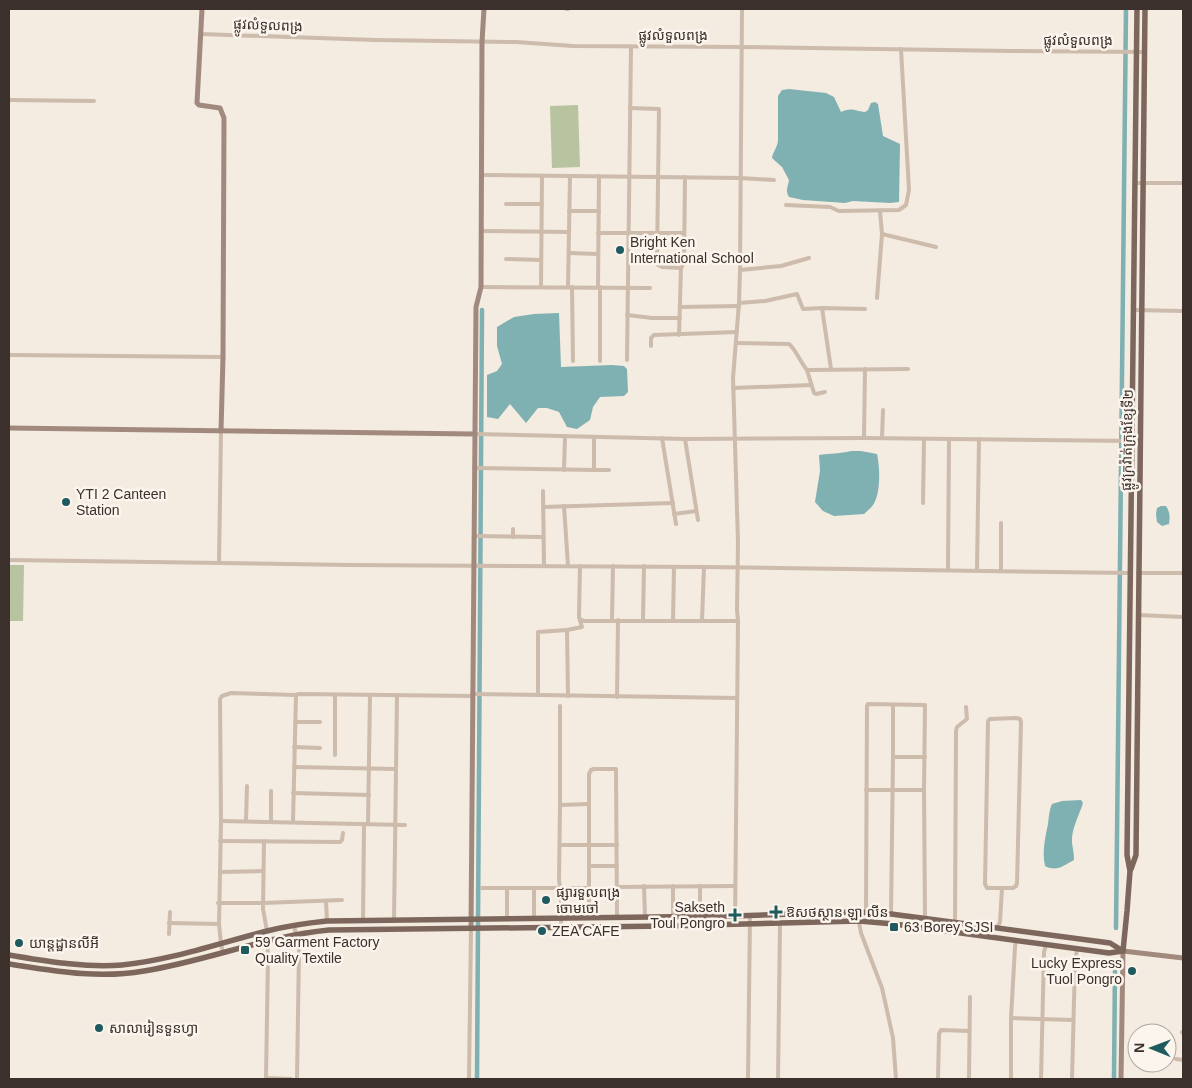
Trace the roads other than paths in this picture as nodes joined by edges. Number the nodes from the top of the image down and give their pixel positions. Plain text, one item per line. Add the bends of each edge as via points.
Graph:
1 (202, 9) edge
2 (484, 9) edge
3 (742, 9) edge
4 (1136, 9) edge
5 (1145, 9) edge
6 (201, 34) junction
7 (482, 42) junction
8 (742, 46) junction
9 (631, 47) junction
10 (901, 49) junction
11 (1136, 52) junction
12 (1145, 52) junction
13 (9, 100) edge
14 (94, 101) dead end
15 (630, 108) junction
16 (482, 175) junction
17 (542, 176) junction
18 (570, 176) junction
19 (599, 176) junction
20 (629, 177) junction
21 (658, 177) junction
22 (685, 177) junction
23 (740, 178) junction
24 (774, 180) dead end
25 (1135, 183) junction
26 (1144, 183) junction
27 (1183, 183) edge
28 (506, 204) dead end
29 (542, 204) junction
30 (786, 205) dead end
31 (569, 210) junction
32 (599, 210) junction
33 (880, 211) junction
34 (481, 231) junction
35 (541, 231) junction
36 (569, 232) junction
37 (598, 233) junction
38 (628, 233) junction
39 (658, 233) junction
40 (684, 233) junction
41 (882, 234) junction
42 (936, 247) dead end
43 (568, 253) junction
44 (598, 254) junction
45 (809, 258) dead end
46 (506, 259) dead end
47 (541, 260) junction
48 (681, 268) junction
49 (740, 270) junction
50 (481, 287) junction
51 (541, 287) junction
52 (570, 287) junction
53 (599, 287) junction
54 (628, 288) junction
55 (650, 288) dead end
56 (877, 298) dead end
57 (739, 304) junction
58 (680, 307) junction
59 (822, 308) junction
60 (865, 309) dead end
61 (1133, 310) junction
62 (1142, 310) junction
63 (1183, 311) edge
64 (627, 315) junction
65 (680, 318) junction
66 (737, 332) junction
67 (679, 335) junction
68 (736, 343) junction
69 (651, 346) dead end
70 (9, 355) edge
71 (223, 357) junction
72 (627, 360) dead end
73 (573, 361) dead end
74 (600, 361) dead end
75 (831, 369) junction
76 (866, 369) junction
77 (908, 369) dead end
78 (807, 370) junction
79 (811, 385) junction
80 (733, 388) junction
81 (824, 392) dead end
82 (883, 410) dead end
83 (9, 428) edge
84 (221, 431) junction
85 (479, 434) junction
86 (564, 436) junction
87 (594, 437) junction
88 (662, 438) junction
89 (735, 438) junction
90 (864, 438) junction
91 (882, 438) junction
92 (924, 438) junction
93 (685, 439) junction
94 (949, 439) junction
95 (979, 439) junction
96 (1130, 441) junction
97 (1140, 441) junction
98 (476, 468) junction
99 (564, 470) junction
100 (594, 470) junction
101 (609, 470) dead end
102 (543, 491) dead end
103 (673, 503) junction
104 (923, 503) dead end
105 (564, 506) junction
106 (543, 507) junction
107 (696, 511) junction
108 (674, 514) junction
109 (698, 520) dead end
110 (1001, 523) dead end
111 (676, 524) dead end
112 (513, 528) dead end
113 (475, 536) junction
114 (513, 537) junction
115 (543, 537) junction
116 (9, 560) edge
117 (219, 563) junction
118 (477, 565) junction
119 (544, 566) junction
120 (568, 566) junction
121 (580, 566) junction
122 (613, 566) junction
123 (644, 566) junction
124 (674, 567) junction
125 (704, 567) junction
126 (738, 568) junction
127 (948, 570) junction
128 (977, 570) junction
129 (1001, 571) junction
130 (1130, 572) junction
131 (1138, 573) junction
132 (1183, 573) edge
133 (1138, 615) junction
134 (1183, 616) edge
135 (580, 619) junction
136 (612, 620) junction
137 (618, 620) junction
138 (643, 620) junction
139 (672, 621) junction
140 (702, 621) junction
141 (738, 622) junction
142 (567, 630) junction
143 (335, 694) junction
144 (296, 695) junction
145 (370, 695) junction
146 (397, 695) junction
147 (475, 695) junction
148 (538, 695) junction
149 (568, 696) junction
150 (616, 696) junction
151 (737, 698) junction
152 (893, 705) junction
153 (560, 706) dead end
154 (966, 707) dead end
155 (295, 722) junction
156 (320, 722) dead end
157 (294, 747) junction
158 (320, 748) dead end
159 (336, 755) dead end
160 (925, 757) junction
161 (893, 758) junction
162 (294, 767) junction
163 (369, 768) junction
164 (396, 769) junction
165 (247, 786) dead end
166 (892, 789) junction
167 (866, 790) junction
168 (924, 790) junction
169 (271, 791) dead end
170 (293, 793) junction
171 (369, 795) junction
172 (590, 804) junction
173 (560, 805) junction
174 (221, 821) junction
175 (246, 821) junction
176 (271, 822) junction
177 (293, 822) junction
178 (366, 824) junction
179 (395, 824) junction
180 (406, 825) dead end
181 (344, 833) dead end
182 (220, 841) junction
183 (264, 841) junction
184 (560, 845) junction
185 (590, 845) junction
186 (616, 845) junction
187 (589, 866) junction
188 (616, 866) junction
189 (263, 871) junction
190 (1130, 871) junction
191 (220, 872) junction
192 (644, 886) junction
193 (672, 886) junction
194 (700, 886) junction
195 (734, 886) junction
196 (616, 887) junction
197 (482, 888) dead end
198 (507, 888) junction
199 (534, 888) junction
200 (560, 888) junction
201 (589, 888) junction
202 (1002, 888) junction
203 (342, 900) dead end
204 (326, 901) junction
205 (218, 903) junction
206 (263, 903) junction
207 (170, 912) dead end
208 (857, 912) junction
209 (866, 912) junction
210 (891, 914) junction
211 (700, 916) junction
212 (734, 916) junction
213 (750, 916) junction
214 (617, 917) junction
215 (645, 917) junction
216 (673, 917) junction
217 (507, 918) junction
218 (534, 918) junction
219 (561, 918) junction
220 (589, 918) junction
221 (925, 918) junction
222 (476, 919) junction
223 (363, 920) junction
224 (394, 920) junction
225 (327, 921) junction
226 (859, 921) junction
227 (169, 923) junction
228 (955, 923) junction
229 (218, 924) junction
230 (780, 924) junction
231 (734, 925) junction
232 (750, 925) junction
233 (294, 926) junction
234 (561, 927) junction
235 (997, 928) junction
236 (476, 929) junction
237 (267, 931) junction
238 (169, 934) dead end
239 (296, 935) junction
240 (267, 940) junction
241 (1016, 940) junction
242 (221, 944) junction
243 (1046, 944) junction
244 (1077, 949) junction
245 (1123, 950) junction
246 (223, 953) junction
247 (9, 955) edge
248 (1183, 958) edge
249 (9, 964) edge
250 (78, 964) junction
251 (121, 965) junction
252 (77, 974) junction
253 (121, 974) junction
254 (970, 997) dead end
255 (1011, 1018) junction
256 (1043, 1020) junction
257 (1073, 1020) junction
258 (970, 1031) junction
259 (291, 1079) edge
260 (297, 1079) edge
261 (469, 1079) edge
262 (748, 1079) edge
263 (778, 1079) edge
264 (896, 1079) edge
265 (938, 1079) edge
266 (969, 1079) edge
267 (1010, 1079) edge
268 (1041, 1079) edge
269 (1072, 1079) edge
270 (1121, 1079) edge

1 - 6 street
2 - 7 street
3 - 8 street
4 - 11 main road, ផ្លូវក្រវ៉ាត់ក្រុងខ្សែទី២
5 - 12 main road, ផ្លូវក្រវ៉ាត់ក្រុងខ្សែទី២
6 - 7 street, ផ្លូវលំទួលពង្រ
6 - 71 street via 197,103 220,108 224,118
7 - 9 street, ផ្លូវលំទួលពង្រ
7 - 16 street
8 - 9 street, ផ្លូវលំទួលពង្រ
8 - 10 street, ផ្លូវលំទួលពង្រ
8 - 23 street
9 - 15 street
10 - 11 street, ផ្លូវលំទួលពង្រ
10 - 33 street via 907,200 899,210
11 - 12 street, ផ្លូវលំទួលពង្រ
11 - 25 main road, ផ្លូវក្រវ៉ាត់ក្រុងខ្សែទី២
12 - 26 main road, ផ្លូវក្រវ៉ាត់ក្រុងខ្សែទី២
13 - 14 street
15 - 20 street
15 - 21 street via 659,109
16 - 17 street
16 - 34 street
17 - 18 street
17 - 29 street
18 - 19 street
18 - 31 street
19 - 20 street
19 - 32 street
20 - 21 street
20 - 38 street
21 - 22 street
21 - 39 street
22 - 23 street
22 - 40 street
23 - 24 street
23 - 49 street
25 - 26 street
25 - 61 main road, ផ្លូវក្រវ៉ាត់ក្រុងខ្សែទី២
26 - 27 street
26 - 62 main road, ផ្លូវក្រវ៉ាត់ក្រុងខ្សែទី២
28 - 29 street
29 - 35 street
30 - 33 street via 830,207 839,212
31 - 32 street
31 - 36 street
32 - 37 street
33 - 41 street
34 - 35 street
34 - 50 street
35 - 36 street
35 - 47 street
36 - 43 street
37 - 38 street
37 - 44 street
38 - 39 street
38 - 54 street
39 - 40 street
39 - 48 street via 658,265
40 - 48 street via 684,263
41 - 42 street
41 - 56 street
43 - 44 street
43 - 52 street
44 - 53 street
45 - 49 street via 781,266
46 - 47 street
47 - 51 street
48 - 58 street
49 - 57 street
50 - 51 street
50 - 85 street via 476,307
51 - 52 street
52 - 53 street
52 - 73 street
53 - 54 street
53 - 74 street
54 - 55 street
54 - 64 street
57 - 58 street
57 - 59 street via 797,294 803,309
57 - 66 street
58 - 65 street
59 - 60 street
59 - 75 street
61 - 62 street
61 - 96 main road, ផ្លូវក្រវ៉ាត់ក្រុងខ្សែទី២
62 - 63 street
62 - 97 main road, ផ្លូវក្រវ៉ាត់ក្រុងខ្សែទី២
64 - 65 street
64 - 72 street
65 - 67 street
66 - 67 street
66 - 68 street
67 - 69 street via 654,335
68 - 78 street via 789,344
68 - 80 street
70 - 71 street
71 - 84 street
75 - 76 street
75 - 78 street
76 - 77 street
76 - 90 street
78 - 79 street
79 - 80 street
79 - 81 street via 814,394
80 - 89 street
82 - 91 street
83 - 84 street
84 - 85 street
84 - 117 street
85 - 86 street
85 - 98 street
86 - 87 street
86 - 99 street
87 - 88 street
87 - 100 street
88 - 93 street
88 - 103 street
89 - 90 street
89 - 93 street
89 - 126 street
90 - 91 street
91 - 92 street
92 - 94 street
92 - 104 street
93 - 107 street
94 - 95 street
94 - 127 street
95 - 96 street
95 - 128 street
96 - 97 main road
96 - 130 main road, ផ្លូវក្រវ៉ាត់ក្រុងខ្សែទី២
97 - 131 main road, ផ្លូវក្រវ៉ាត់ក្រុងខ្សែទី២
98 - 99 street
98 - 113 street
99 - 100 street
100 - 101 street
102 - 106 street
103 - 105 street
103 - 108 street
105 - 106 street
105 - 120 street
106 - 115 street
107 - 108 street
107 - 109 street
108 - 111 street
110 - 129 street
112 - 114 street
113 - 114 street
113 - 118 street
114 - 115 street
115 - 119 street
116 - 117 street
117 - 118 street
118 - 119 street
118 - 147 street
119 - 120 street
120 - 121 street
121 - 122 street
121 - 135 street
122 - 123 street
122 - 136 street
123 - 124 street
123 - 138 street
124 - 125 street
124 - 139 street
125 - 126 street
125 - 140 street
126 - 127 street
126 - 141 street
127 - 128 street
128 - 129 street
129 - 130 street
130 - 131 main road
130 - 190 main road, ផ្លូវក្រវ៉ាត់ក្រុងខ្សែទី២ via 1127,855
131 - 132 street
131 - 133 main road, ផ្លូវក្រវ៉ាត់ក្រុងខ្សែទី២
133 - 134 street
133 - 190 main road, ផ្លូវក្រវ៉ាត់ក្រុងខ្សែទី២ via 1136,856
135 - 136 street
135 - 142 street via 582,627
136 - 137 street
137 - 138 street
137 - 150 street
138 - 139 street
139 - 140 street
140 - 141 street
141 - 151 street
142 - 148 street via 538,632
142 - 149 street
143 - 144 street
143 - 145 street
143 - 159 street
144 - 155 street
144 - 174 street via 231,692 220,699
145 - 146 street
145 - 163 street
146 - 147 street
146 - 164 street
147 - 148 street
147 - 222 street
148 - 149 street
149 - 150 street
150 - 151 street
151 - 195 street
152 - 160 street via 925,705
152 - 161 street
152 - 167 street via 867,706
153 - 173 street
154 - 228 street via 967,719 956,731
155 - 156 street
155 - 157 street
157 - 158 street
157 - 162 street
160 - 161 street
160 - 168 street
161 - 166 street
162 - 163 street
162 - 170 street
163 - 164 street
163 - 171 street
164 - 179 street
165 - 175 street
166 - 167 street
166 - 168 street
166 - 210 street
167 - 209 street
168 - 221 street
169 - 176 street
170 - 171 street
170 - 177 street
171 - 178 street
172 - 173 street
172 - 185 street
172 - 186 street via 591,770 616,769
173 - 184 street
174 - 175 street
174 - 182 street
175 - 176 street
176 - 177 street
177 - 178 street
178 - 179 street
178 - 223 street
179 - 180 street
179 - 224 street
181 - 183 street via 340,842
182 - 183 street
182 - 191 street
183 - 189 street
184 - 185 street
184 - 200 street
185 - 186 street
185 - 187 street
186 - 188 street
187 - 188 street
187 - 201 street
188 - 196 street
189 - 191 street
189 - 206 street
190 - 245 main road, ផ្លូវក្រវ៉ាត់ក្រុងខ្សែទី២
191 - 205 street
192 - 193 street
192 - 196 street
192 - 215 street
193 - 194 street
193 - 216 street
194 - 195 street
194 - 211 street
195 - 212 street
196 - 214 street
197 - 198 street
198 - 199 street
198 - 217 street
199 - 200 street
199 - 218 street
200 - 201 street
200 - 219 street
201 - 220 street
202 - 202 street via 1015,888 1016,883 1021,722 1016,718 988,721 985,884 987,888
202 - 235 street
203 - 204 street
204 - 206 street
204 - 225 street
205 - 206 street
205 - 229 street
206 - 237 street
207 - 227 street
208 - 209 main road
208 - 213 main road
208 - 226 street
209 - 210 main road
210 - 221 main road
211 - 212 main road
211 - 216 main road
212 - 213 main road
212 - 231 street
213 - 232 street
214 - 215 main road
214 - 220 main road
215 - 216 main road
217 - 218 main road
217 - 222 main road
218 - 219 main road
219 - 220 main road
219 - 234 street
221 - 228 main road
222 - 224 main road
222 - 236 street
223 - 224 main road
223 - 225 main road
225 - 233 main road
226 - 230 main road
226 - 241 main road
226 - 264 street via 882,988 894,1038
227 - 229 street
227 - 238 street
228 - 235 main road
229 - 242 street
230 - 232 main road
230 - 263 street
231 - 232 main road
231 - 234 main road
232 - 262 street
233 - 237 main road
233 - 239 street
234 - 236 main road
235 - 245 main road via 1110,944
236 - 239 main road via 330,930
236 - 261 street
237 - 242 main road
239 - 240 main road
239 - 260 street via 299,950
240 - 246 main road
240 - 259 street via 266,1078
241 - 243 main road
241 - 255 street
242 - 246 street
242 - 251 main road
243 - 244 main road
243 - 256 street
244 - 245 main road via 1108,953
244 - 257 street
245 - 248 street
245 - 270 street
246 - 253 main road
247 - 250 main road
249 - 252 main road
250 - 251 main road
250 - 252 main road
251 - 253 main road
252 - 253 main road
254 - 258 street
255 - 256 street
255 - 267 street
256 - 257 street
256 - 268 street
257 - 269 street
258 - 265 street via 941,1030
258 - 266 street

